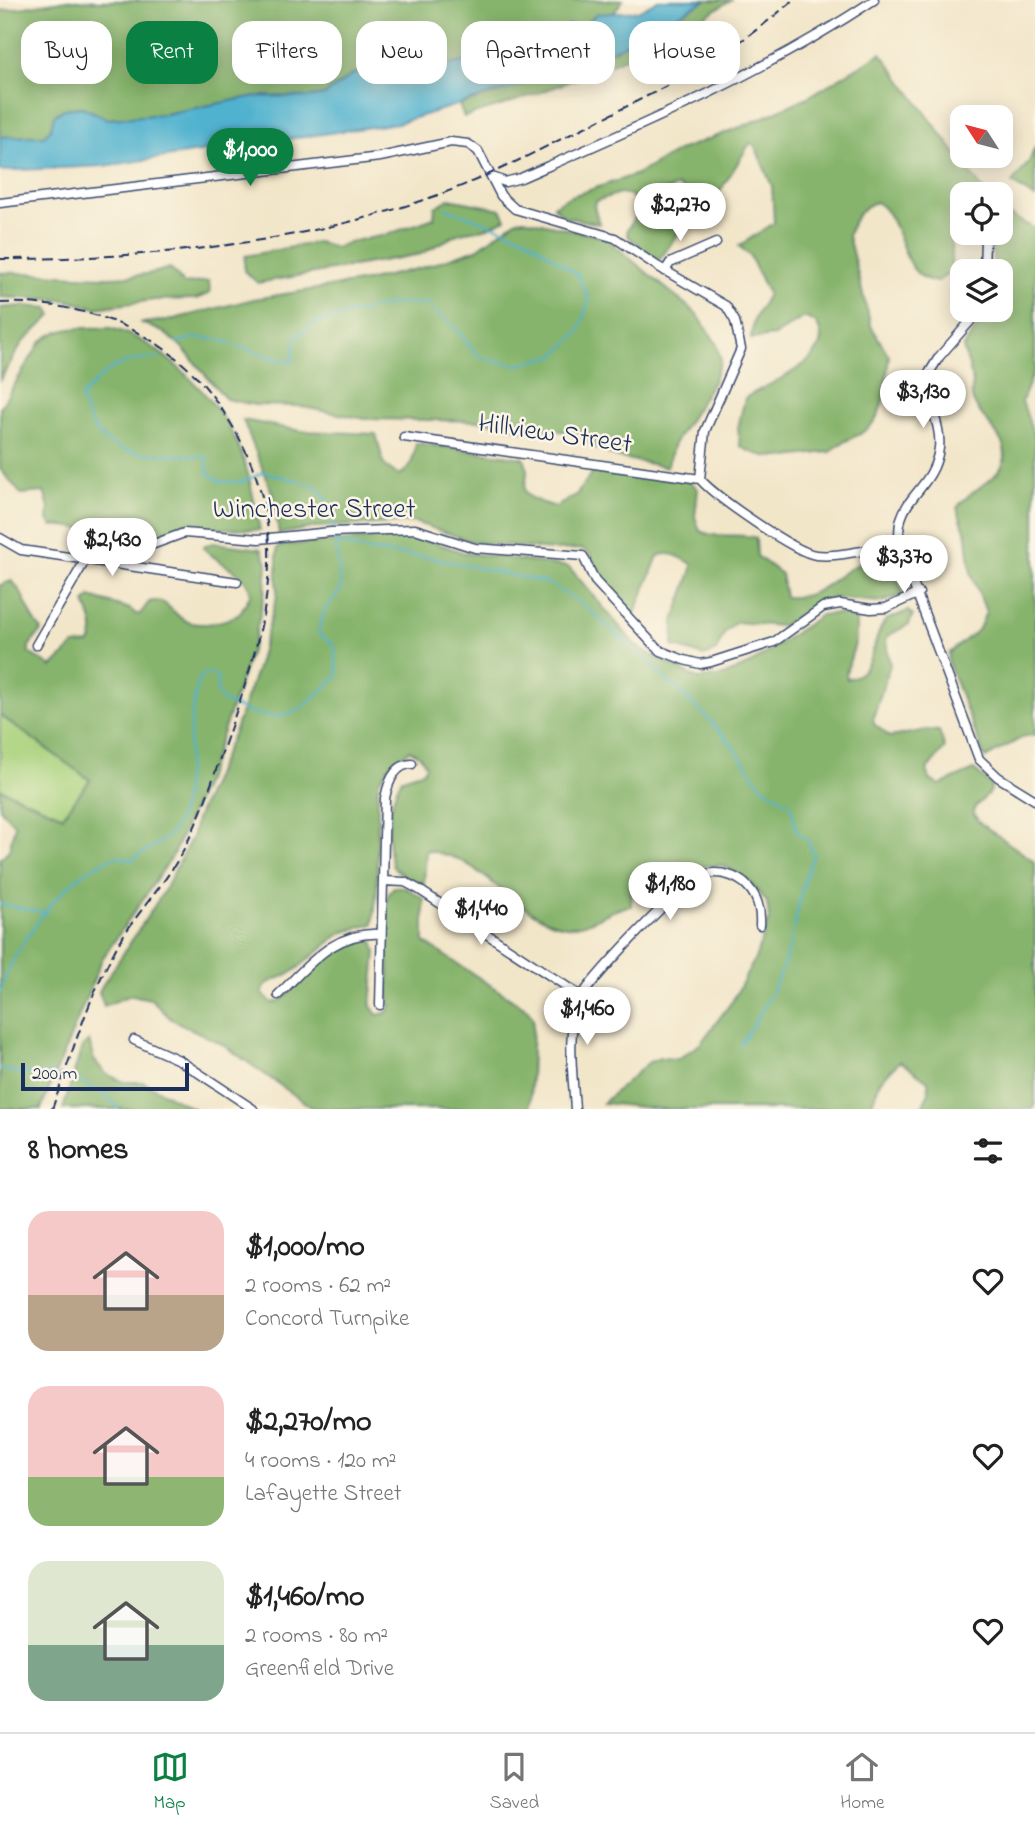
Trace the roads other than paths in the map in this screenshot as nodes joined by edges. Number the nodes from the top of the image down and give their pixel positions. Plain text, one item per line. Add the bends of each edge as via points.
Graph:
1 (874, 0) edge
2 (495, 178) junction
3 (0, 203) edge
4 (716, 243) dead end
5 (665, 271) junction
6 (970, 322) edge
7 (404, 437) dead end
8 (700, 479) junction
9 (2, 542) edge
10 (86, 559) junction
11 (105, 562) junction
12 (905, 562) junction
13 (237, 582) dead end
14 (919, 593) junction
15 (36, 645) dead end
16 (412, 764) dead end
17 (1035, 800) edge
18 (383, 881) junction
19 (760, 925) dead end
20 (381, 934) junction
21 (278, 995) dead end
22 (581, 996) junction
23 (380, 1005) dead end
24 (134, 1040) dead end
25 (253, 1109) edge
26 (575, 1109) edge

1 - 2 street via 747,76 684,107 521,178 505,182
2 - 3 street via 478,151 460,142 380,157
2 - 5 street via 501,195 515,209 615,238
4 - 5 street via 670,263
5 - 8 street via 720,300 740,338 739,360 705,431
6 - 12 street via 926,378 940,445 930,473 899,520 897,541
7 - 8 street, Hillview Street
8 - 12 street via 803,553 831,555 872,548
9 - 10 street via 21,550
10 - 11 street
10 - 15 street
11 - 13 street
11 - 14 street, Winchester Street via 184,533 259,539 415,529 482,549 576,554 587,561 595,581 661,651 700,664 774,642 823,607 886,608
12 - 14 street
14 - 17 street via 979,759
16 - 18 street via 396,771 386,792
18 - 20 street
18 - 22 street via 405,882 418,889
19 - 22 street via 758,902 746,884 723,873 700,876 681,889
20 - 21 street via 343,939
20 - 23 street
22 - 26 street via 573,1036
24 - 25 street via 179,1060

